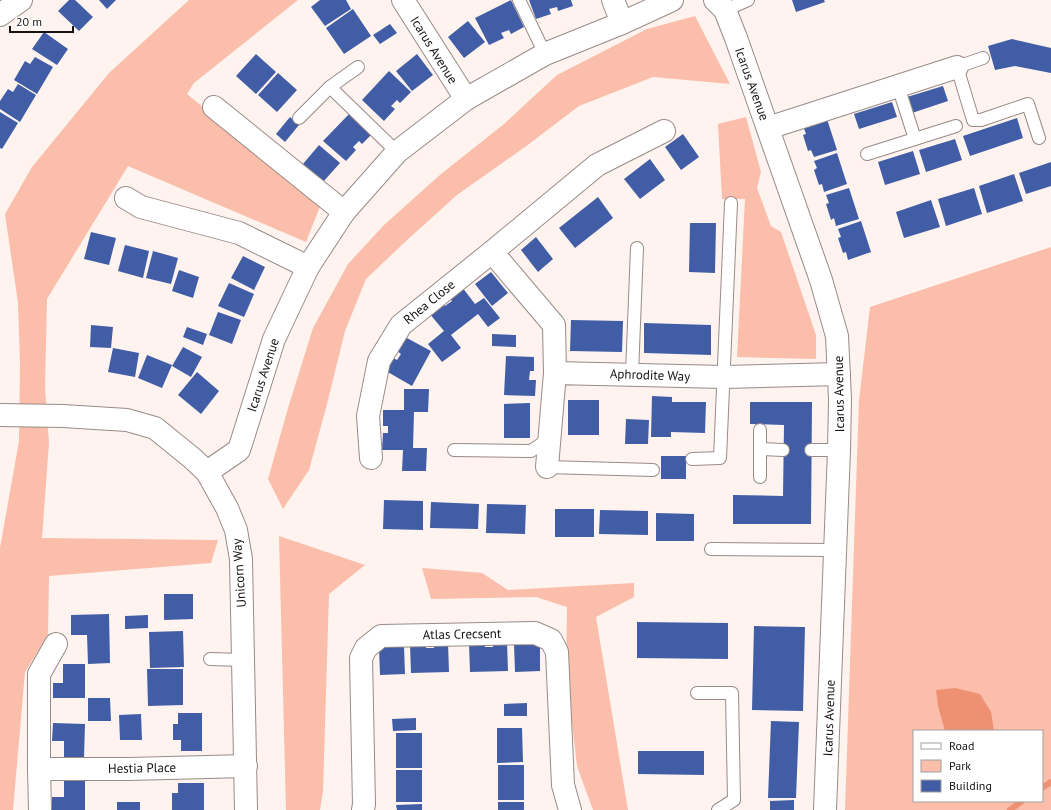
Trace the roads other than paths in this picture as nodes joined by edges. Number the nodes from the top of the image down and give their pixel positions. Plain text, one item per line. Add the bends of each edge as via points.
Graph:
1 (21, 0) edge
2 (403, 0) edge
3 (519, 0) edge
4 (613, 0) edge
5 (672, 0) edge
6 (748, 0) edge
7 (720, 5) edge
8 (0, 15) edge
9 (622, 23) junction
10 (545, 54) junction
11 (983, 58) dead end
12 (358, 67) dead end
13 (957, 67) junction
14 (898, 86) junction
15 (330, 87) junction
16 (466, 99) junction
17 (214, 107) dead end
18 (299, 118) dead end
19 (956, 126) dead end
20 (768, 128) junction
21 (664, 131) dead end
22 (1039, 138) dead end
23 (915, 139) junction
24 (397, 152) junction
25 (867, 154) dead end
26 (126, 198) dead end
27 (731, 203) dead end
28 (344, 212) junction
29 (637, 248) dead end
30 (492, 252) junction
31 (308, 267) junction
32 (555, 373) junction
33 (632, 374) junction
34 (840, 374) junction
35 (724, 377) junction
36 (0, 415) edge
37 (760, 430) dead end
38 (550, 438) junction
39 (760, 449) junction
40 (454, 450) dead end
41 (783, 450) dead end
42 (811, 450) dead end
43 (839, 450) junction
44 (371, 458) dead end
45 (692, 459) dead end
46 (547, 467) joint
47 (653, 470) dead end
48 (207, 472) junction
49 (760, 477) dead end
50 (711, 549) dead end
51 (835, 550) junction
52 (56, 644) dead end
53 (210, 660) dead end
54 (243, 660) junction
55 (697, 693) dead end
56 (246, 766) junction
57 (39, 769) junction
58 (40, 810) edge
59 (246, 810) edge
60 (362, 810) edge
61 (570, 810) edge
62 (718, 810) edge
63 (825, 810) edge

1 - 8 street
2 - 16 street, Icarus Avenue
3 - 10 lane
4 - 9 street
5 - 9 street, Icarus Avenue
6 - 7 lane
7 - 20 street, Icarus Avenue
9 - 10 street, Icarus Avenue
10 - 16 street, Icarus Avenue
11 - 13 lane
12 - 15 lane
13 - 14 street
13 - 22 lane via 973,120 981,120 1028,104
14 - 20 street
14 - 23 lane
15 - 18 lane
15 - 24 lane
16 - 24 street, Icarus Avenue
17 - 28 street
19 - 23 lane
20 - 34 street, Icarus Avenue via 821,280 837,336
21 - 30 street, Rhea Close via 597,165
23 - 25 lane
24 - 28 street, Icarus Avenue
26 - 31 street via 141,207 239,233
27 - 35 lane
28 - 31 street, Icarus Avenue
29 - 33 lane
30 - 32 street via 554,325
30 - 44 street, Rhea Close via 401,325 379,361 368,416
31 - 48 street, Icarus Avenue via 274,340 239,450
32 - 33 street, Aphrodite Way
32 - 38 street
33 - 35 street, Aphrodite Way
34 - 35 street, Aphrodite Way
34 - 43 street, Icarus Avenue
35 - 45 lane via 720,458
36 - 48 street, Unicorn Way via 127,420 155,428
37 - 39 lane
38 - 40 lane via 531,451
38 - 46 street
39 - 41 lane
39 - 49 lane
42 - 43 lane
43 - 51 street, Icarus Avenue
46 - 47 lane
48 - 54 street, Unicorn Way via 236,530 241,559
50 - 51 lane
51 - 63 street, Icarus Avenue
52 - 57 street via 39,674
53 - 54 lane
54 - 56 street, Unicorn Way
55 - 62 lane via 732,693 734,800
56 - 57 street, Hestia Place
56 - 59 street, Unicorn Way
57 - 58 street
60 - 61 street, Atlas Crecsent via 364,804 361,658 366,648 381,636 535,632 551,640 557,652 563,785

